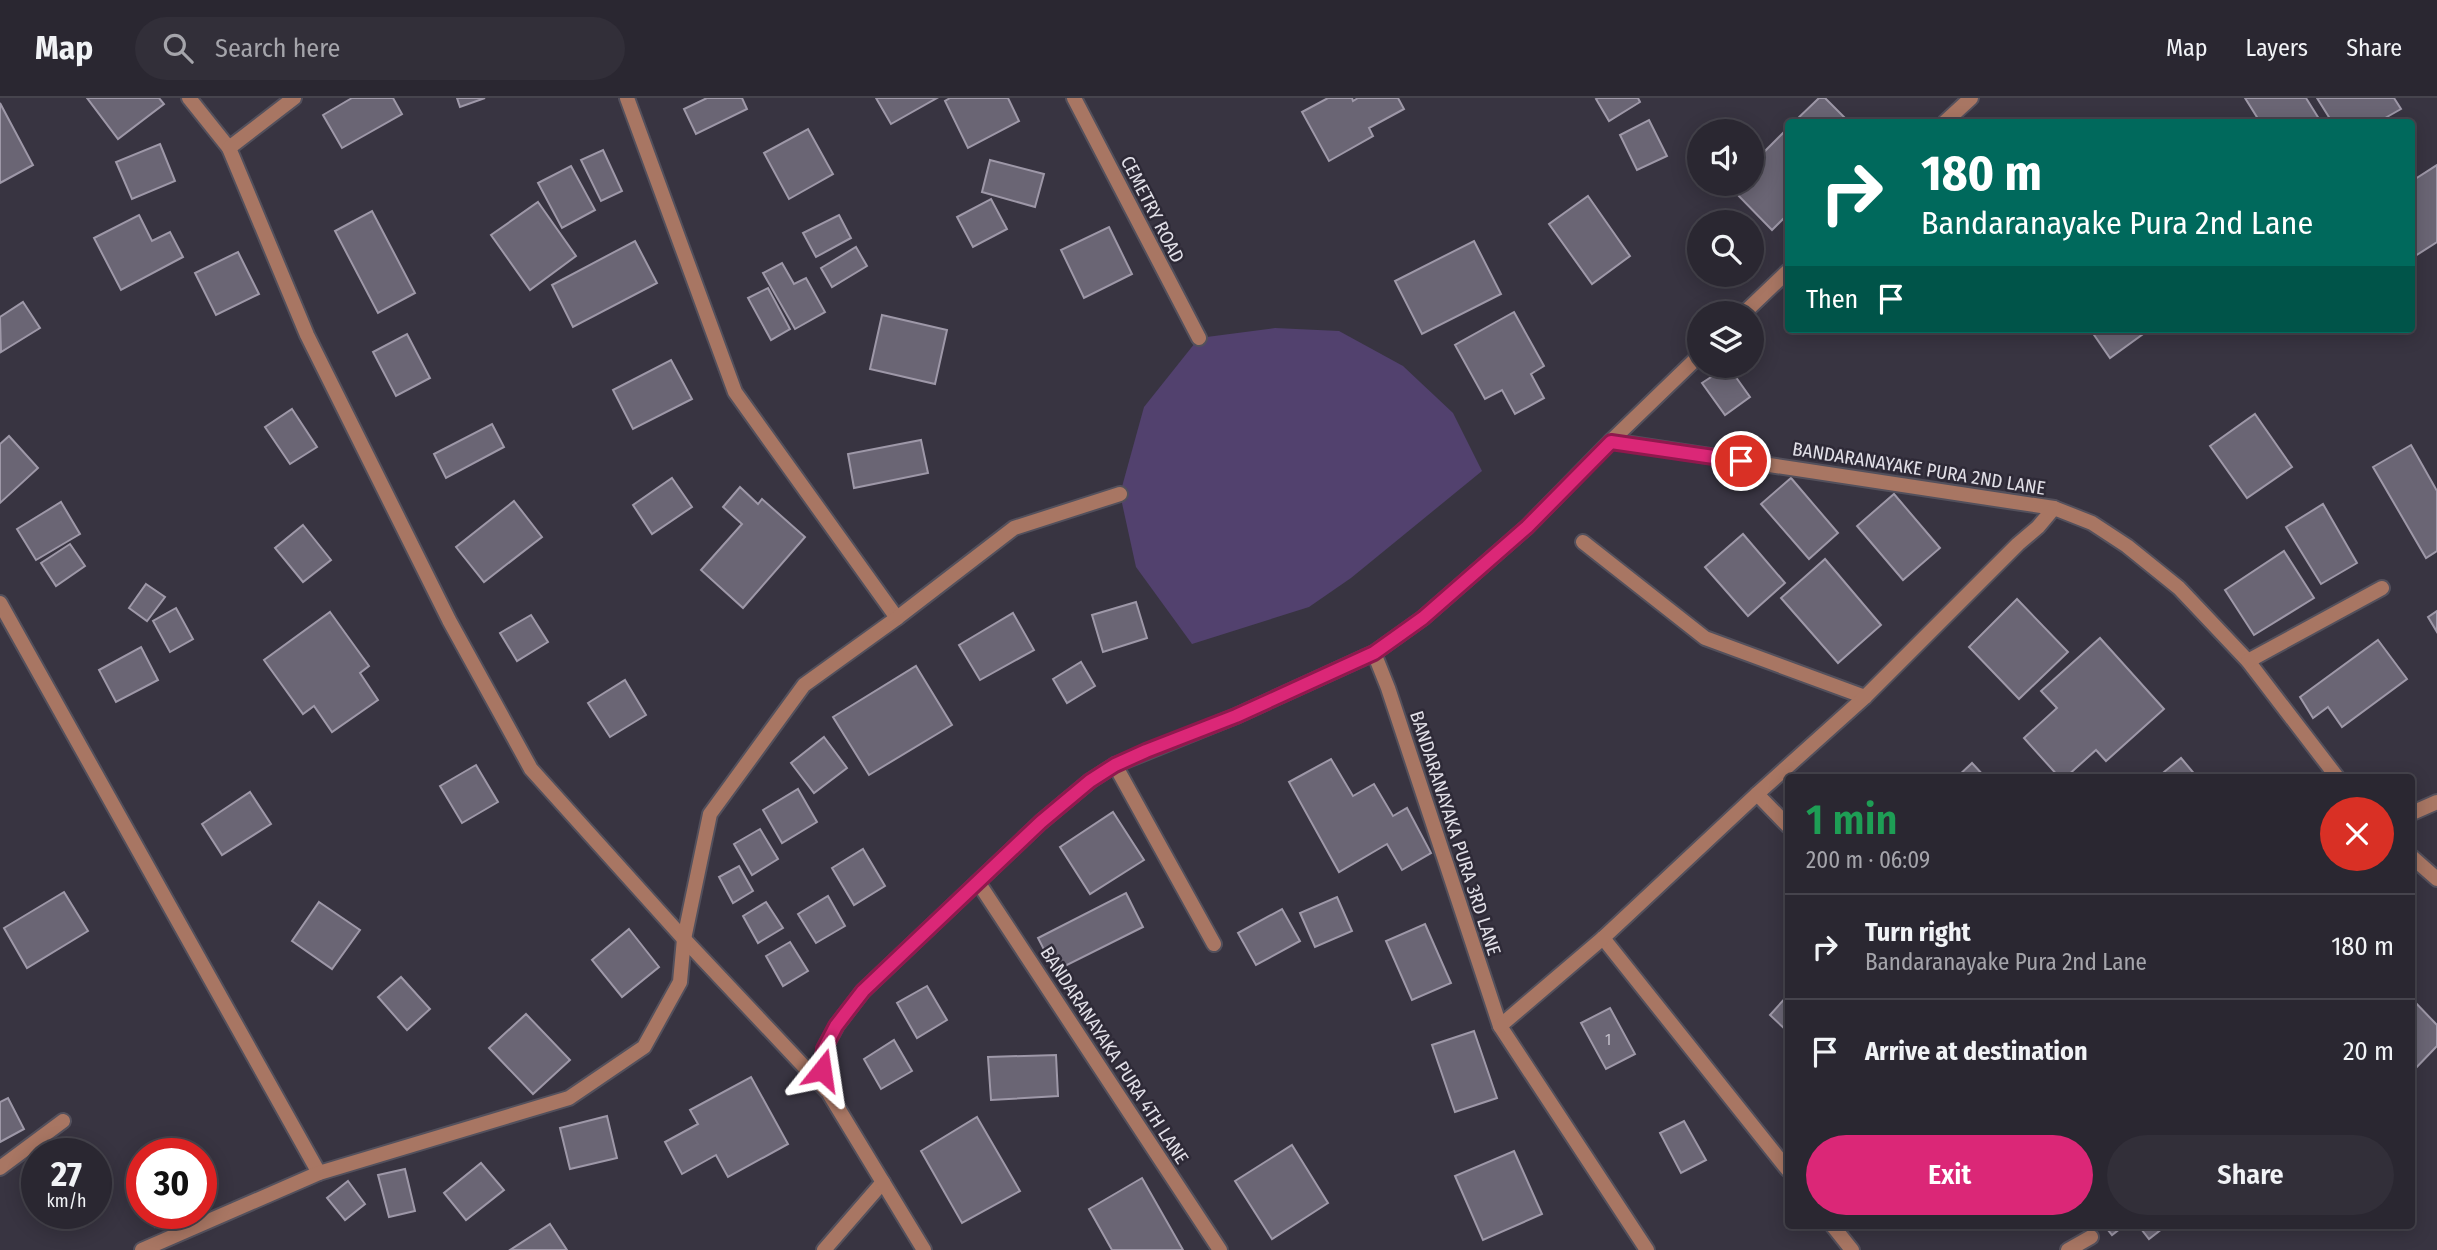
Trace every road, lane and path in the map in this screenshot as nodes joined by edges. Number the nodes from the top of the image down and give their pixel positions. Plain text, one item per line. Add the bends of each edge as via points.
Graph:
1 (188, 98) edge
2 (294, 98) edge
3 (627, 98) edge
4 (1074, 98) edge
5 (1971, 98) edge
6 (1948, 119) edge
7 (229, 148) junction
8 (1785, 274) edge
9 (1757, 301) edge
10 (1199, 338) dead end
11 (1687, 368) edge
12 (1611, 442) junction
13 (1120, 494) dead end
14 (2054, 508) junction
15 (1583, 542) dead end
16 (2382, 588) dead end
17 (0, 603) edge
18 (897, 618) junction
19 (1374, 653) junction
20 (2248, 662) junction
21 (1865, 697) junction
22 (1115, 765) junction
23 (2335, 774) edge
24 (1757, 794) junction
25 (2437, 802) edge
26 (2415, 812) edge
27 (1785, 823) edge
28 (2415, 860) edge
29 (2437, 879) edge
30 (978, 882) junction
31 (1603, 938) junction
32 (684, 939) junction
33 (1214, 944) dead end
34 (1500, 1026) junction
35 (830, 1094) junction
36 (63, 1121) dead end
37 (1785, 1166) edge
38 (0, 1168) edge
39 (320, 1173) junction
40 (883, 1182) junction
41 (1835, 1229) edge
42 (2091, 1237) dead end
43 (142, 1250) edge
44 (824, 1250) edge
45 (924, 1250) edge
46 (1220, 1250) edge
47 (1647, 1250) edge
48 (1852, 1250) edge
49 (2068, 1250) edge

1 - 7 street
2 - 7 street
3 - 18 street via 735,392
4 - 10 street, CEMETRY ROAD
5 - 6 street
7 - 32 street via 306,335 449,620 531,769
8 - 9 street
11 - 12 street
12 - 14 street, BANDARANAYAKE PURA 2ND LANE
12 - 19 street via 1527,527 1423,618
13 - 18 street via 1014,528
14 - 20 street, BANDARANAYAKE PURA 2ND LANE via 2092,523 2127,545 2179,588
14 - 21 street, BANDARANAYAKE PURA 2ND LANE
15 - 21 street via 1705,638
16 - 20 street
17 - 39 street
18 - 32 street via 804,685 710,814
19 - 22 street
19 - 34 street, BANDARANAYAKA PURA 3RD LANE
20 - 23 street, BANDARANAYAKE PURA 2ND LANE
21 - 24 street, BANDARANAYAKE PURA 2ND LANE
22 - 30 street via 1041,822
22 - 33 street
24 - 27 street
24 - 31 street, BANDARANAYAKE PURA 2ND LANE
25 - 26 street
28 - 29 street
30 - 35 street via 872,981 836,1026 824,1049 822,1070
30 - 46 street, BANDARANAYAKA PURA 4TH LANE
31 - 34 street, BANDARANAYAKE PURA 2ND LANE
31 - 37 street
32 - 35 street
32 - 39 street via 680,982 644,1047 569,1098
34 - 47 street, BANDARANAYAKA PURA 3RD LANE
35 - 40 street
36 - 38 street
39 - 43 street
40 - 44 street
40 - 45 street
41 - 48 street
42 - 49 street

